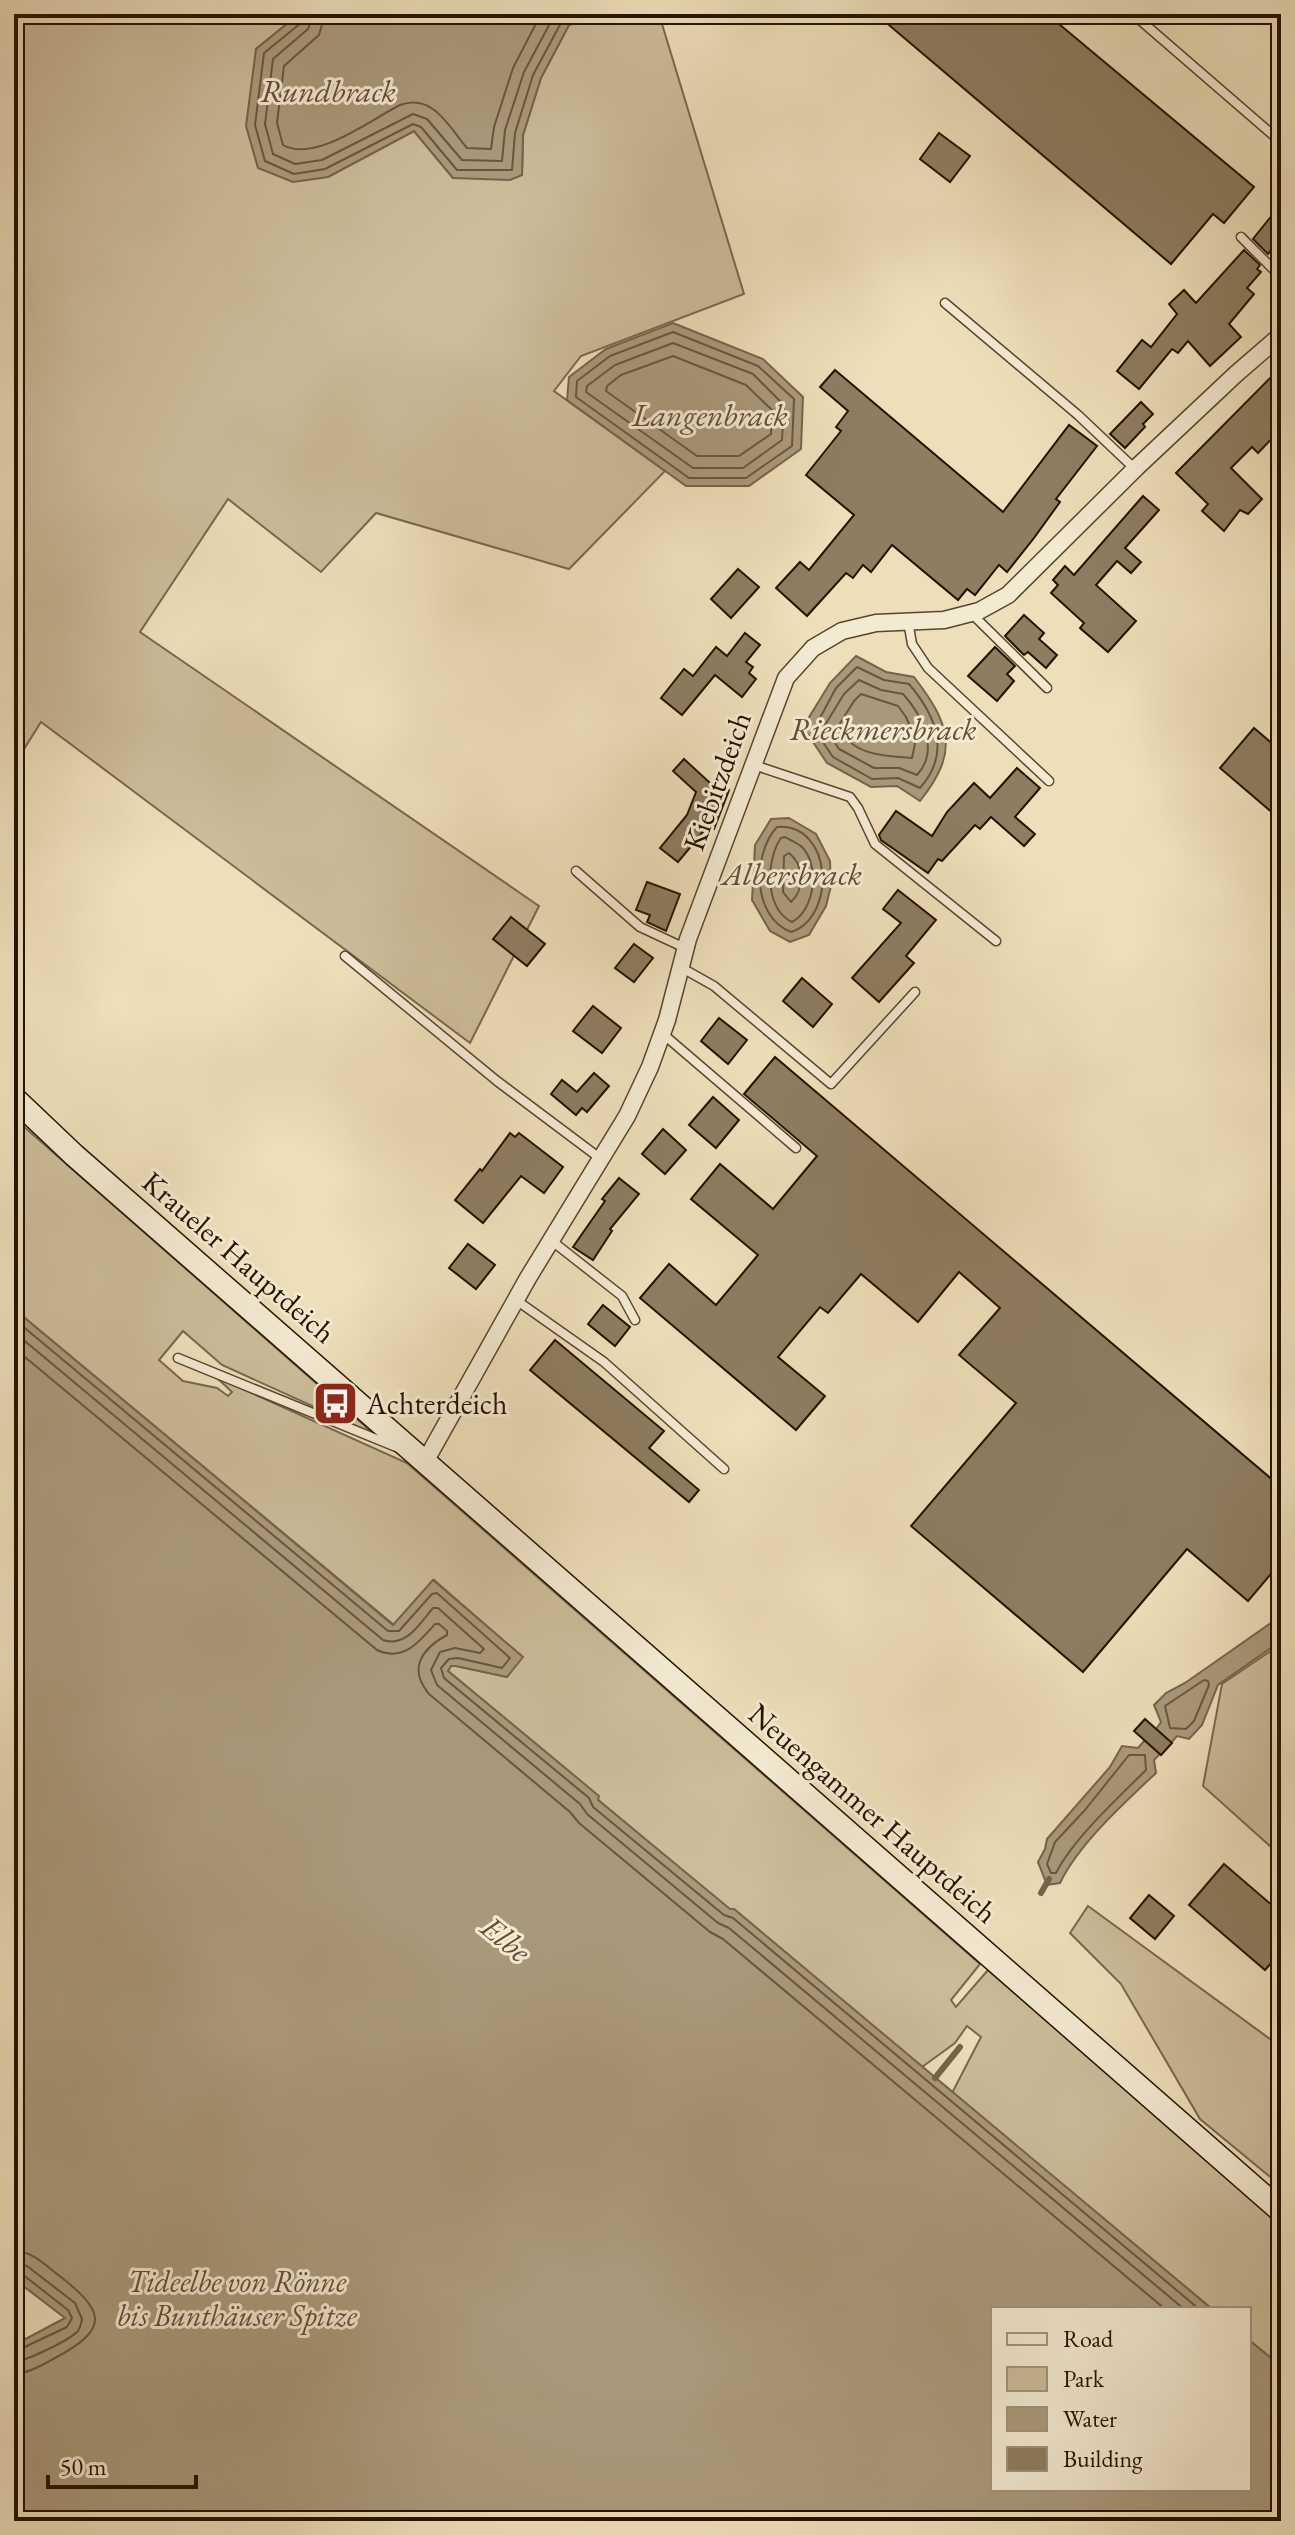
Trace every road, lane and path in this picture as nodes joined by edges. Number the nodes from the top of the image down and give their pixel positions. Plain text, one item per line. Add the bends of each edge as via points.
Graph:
1 (1133, 14) edge
2 (1281, 142) edge
3 (1241, 237) dead end
4 (1281, 277) edge
5 (945, 303) dead end
6 (1281, 335) edge
7 (1135, 470) junction
8 (972, 613) junction
9 (908, 620) junction
10 (1047, 688) dead end
11 (753, 765) junction
12 (1049, 781) dead end
13 (576, 871) dead end
14 (996, 941) dead end
15 (685, 948) junction
16 (345, 956) dead end
17 (681, 968) junction
18 (915, 992) dead end
19 (663, 1033) junction
20 (14, 1098) edge
21 (796, 1148) dead end
22 (601, 1159) junction
23 (551, 1240) junction
24 (516, 1300) junction
25 (635, 1320) dead end
26 (178, 1358) dead end
27 (425, 1459) junction
28 (724, 1469) dead end
29 (1281, 2211) edge

1 - 2 lane
3 - 4 lane
5 - 7 lane
6 - 7 street, Kiebitzdeich
7 - 8 street, Kiebitzdeich via 1008,595
8 - 9 street, Kiebitzdeich
8 - 10 lane
9 - 11 street, Kiebitzdeich via 842,631 813,648 786,678
9 - 12 lane via 912,644 928,668
11 - 14 lane via 850,797 875,844
11 - 15 street, Kiebitzdeich
13 - 15 lane via 640,927
15 - 17 street, Kiebitzdeich
16 - 22 lane
17 - 18 lane via 714,986 831,1084
17 - 19 street, Kiebitzdeich
19 - 21 lane
19 - 22 street, Kiebitzdeich via 627,1116
20 - 27 street, Kraueler Hauptdeich
22 - 23 street, Kiebitzdeich
23 - 24 street, Kiebitzdeich
23 - 25 lane via 622,1296
24 - 27 street, Kiebitzdeich
24 - 28 lane via 604,1362
26 - 27 lane
27 - 29 street, Neuengammer Hauptdeich

